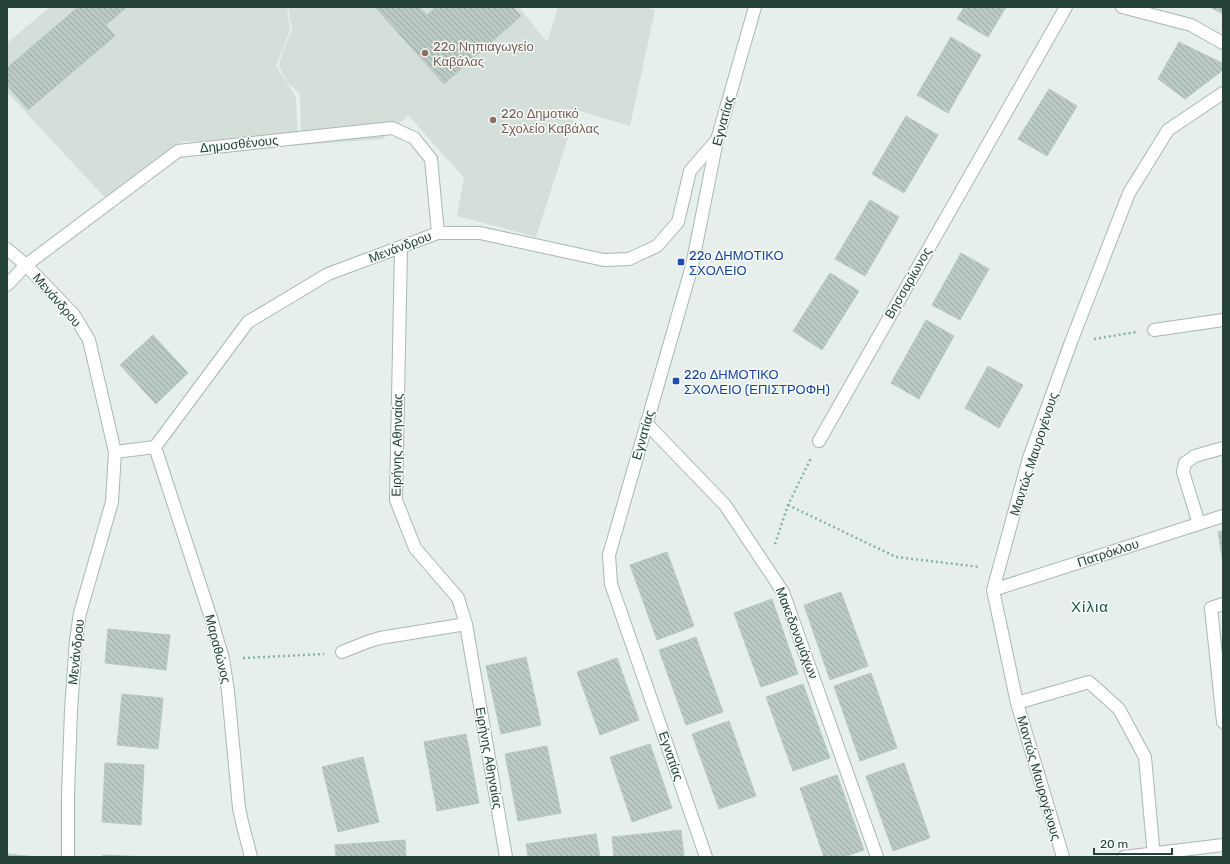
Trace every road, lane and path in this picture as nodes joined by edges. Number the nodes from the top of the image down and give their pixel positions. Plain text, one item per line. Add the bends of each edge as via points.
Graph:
1 (755, 7) edge
2 (1066, 7) edge
3 (1122, 7) edge
4 (1223, 43) edge
5 (1223, 94) edge
6 (717, 140) junction
7 (438, 233) junction
8 (401, 248) junction
9 (7, 249) edge
10 (26, 265) junction
11 (7, 285) edge
12 (1223, 320) edge
13 (1154, 330) joint
14 (1071, 342) junction
15 (646, 423) junction
16 (819, 440) joint
17 (155, 447) junction
18 (1223, 448) edge
19 (115, 452) junction
20 (788, 505) junction
21 (1223, 516) edge
22 (1199, 524) junction
23 (767, 567) junction
24 (999, 569) junction
25 (993, 590) junction
26 (1223, 604) edge
27 (466, 624) junction
28 (342, 652) joint
29 (223, 659) junction
30 (1017, 703) junction
31 (1223, 722) edge
32 (1223, 845) edge
33 (1153, 855) edge
34 (68, 857) edge
35 (252, 857) edge
36 (506, 857) edge
37 (706, 857) edge
38 (877, 857) edge
39 (1063, 857) edge
40 (1124, 857) edge

1 - 6 street, Εγνατίας
2 - 16 street, Βησσαρίωνος
3 - 4 street via 1191,25
5 - 14 street, Μαντώς Μαυρογένους via 1168,130 1129,193
6 - 7 street, Μενάνδρου via 690,171 678,222 657,246 629,260 604,260 480,233
6 - 15 street, Εγνατίας via 692,266
7 - 8 street, Μενάνδρου
7 - 10 street, Δημοσθένους via 431,159 414,138 392,128 178,151
8 - 17 street, Μενάνδρου via 328,274 248,322
8 - 27 street, Ειρήνης Αθηναίας via 396,500 415,548 458,598
9 - 10 street, Μενάνδρου
10 - 11 street, Δημοσθένους
10 - 19 street, Μενάνδρου via 74,315 89,340
12 - 13 street
13 - 14 path
14 - 24 street, Μαντώς Μαυρογένους via 1029,458
15 - 23 street, Μακεδονομάχων via 725,505
15 - 37 street, Εγνατίας via 609,555 611,584
16 - 20 path
17 - 19 street
17 - 29 street, Μαραθώνος
18 - 22 street via 1195,456 1185,462 1183,472
19 - 34 street, Μενάνδρου via 112,502 80,613 76,640 70,718
20 - 23 path
20 - 24 path via 896,557
21 - 22 street, Πατρόκλου
22 - 25 street, Πατρόκλου
23 - 38 street, Μακεδονομάχων via 783,592
24 - 25 street, Μαντώς Μαυρογένους
25 - 30 street, Μαντώς Μαυρογένους
26 - 31 street via 1211,608
27 - 28 street via 380,638
27 - 36 street, Ειρήνης Αθηναίας
28 - 29 path
29 - 35 street, Μαραθώνος via 239,808
30 - 33 street via 1089,682 1119,709 1145,757
30 - 39 street, Μαντώς Μαυρογένους
32 - 33 street
33 - 40 street

